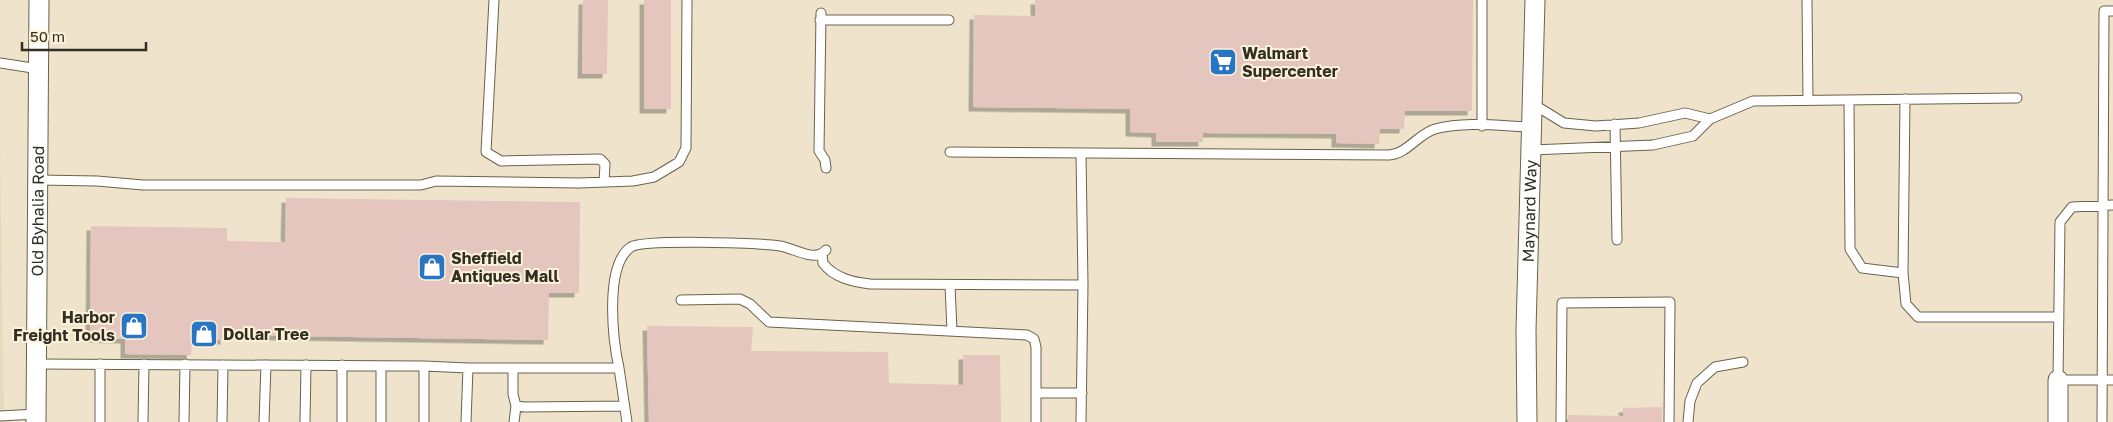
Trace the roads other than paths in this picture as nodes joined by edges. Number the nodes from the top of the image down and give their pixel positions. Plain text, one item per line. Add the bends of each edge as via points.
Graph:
1 (40, 0) edge
2 (494, 0) edge
3 (687, 0) edge
4 (1482, 0) edge
5 (1535, 0) edge
6 (1807, 0) edge
7 (2113, 11) edge
8 (949, 20) dead end
9 (0, 63) edge
10 (39, 69) junction
11 (2017, 98) dead end
12 (1905, 99) junction
13 (1808, 100) junction
14 (1849, 100) junction
15 (1533, 104) junction
16 (1710, 119) junction
17 (1615, 124) junction
18 (1482, 126) junction
19 (1532, 127) junction
20 (1615, 148) junction
21 (1532, 150) junction
22 (950, 152) dead end
23 (1081, 153) junction
24 (826, 168) dead end
25 (38, 180) junction
26 (604, 182) junction
27 (2108, 204) edge
28 (1617, 240) dead end
29 (1903, 273) junction
30 (950, 285) junction
31 (1083, 285) junction
32 (681, 300) dead end
33 (2059, 317) junction
34 (952, 331) junction
35 (1743, 362) dead end
36 (37, 364) junction
37 (100, 364) junction
38 (144, 364) junction
39 (185, 364) junction
40 (223, 365) junction
41 (266, 365) junction
42 (306, 365) junction
43 (342, 365) junction
44 (381, 366) junction
45 (424, 366) junction
46 (468, 368) junction
47 (513, 368) junction
48 (619, 368) junction
49 (2058, 380) junction
50 (2102, 380) junction
51 (2113, 380) edge
52 (1036, 393) junction
53 (1082, 393) junction
54 (516, 406) junction
55 (624, 406) junction
56 (0, 416) edge
57 (36, 418) edge
58 (100, 422) edge
59 (143, 422) edge
60 (184, 422) edge
61 (222, 422) edge
62 (264, 422) edge
63 (305, 422) edge
64 (342, 422) edge
65 (381, 422) edge
66 (424, 422) edge
67 (466, 422) edge
68 (514, 422) edge
69 (626, 422) edge
70 (1036, 422) edge
71 (1081, 422) edge
72 (1527, 422) edge
73 (1562, 422) edge
74 (1668, 422) edge
75 (1688, 422) edge
76 (2058, 422) edge
77 (2102, 422) edge

1 - 10 street, Old Byhalia Road
2 - 26 lane via 486,152 501,161 600,159 605,164
3 - 26 lane via 686,148 679,162 654,177
4 - 18 lane
5 - 15 street, Maynard Way
6 - 13 lane
7 - 27 lane via 2104,10
8 - 24 lane via 820,17 819,151
9 - 10 lane
10 - 25 street, Old Byhalia Road
11 - 12 lane
12 - 14 lane
12 - 29 lane
13 - 14 lane
13 - 16 lane via 1753,101
14 - 29 lane via 1850,249 1862,268
15 - 17 lane via 1564,123
15 - 19 street, Maynard Way
16 - 17 lane via 1685,113 1639,123
16 - 20 lane via 1693,136 1653,145
17 - 20 lane
18 - 19 lane
18 - 23 lane via 1435,129 1395,155
19 - 21 street, Maynard Way
20 - 21 lane
20 - 28 lane
21 - 72 street, Maynard Way via 1526,330
22 - 23 lane
23 - 31 lane
25 - 26 lane via 233,186 421,185 436,181
25 - 36 street, Old Byhalia Road
27 - 33 lane via 2072,207 2060,222
27 - 50 lane
29 - 33 lane via 1906,304 1918,317
30 - 31 lane
30 - 34 lane
30 - 48 lane via 857,283 836,274 821,256 782,246 653,243 632,246 617,269 614,284 614,344
31 - 53 lane
32 - 34 lane via 740,300 750,304 769,322
33 - 49 lane
34 - 52 lane via 1027,335 1034,339
35 - 75 lane via 1716,367 1698,383 1690,401
36 - 37 lane
36 - 57 street, Old Byhalia Road
37 - 38 lane
37 - 58 lane
38 - 39 lane
38 - 59 lane
39 - 40 lane
39 - 60 lane
40 - 41 lane
40 - 61 lane
41 - 42 lane
41 - 62 lane
42 - 43 lane
42 - 63 lane
43 - 44 lane
43 - 64 lane
44 - 45 lane
44 - 65 lane
45 - 46 lane
45 - 66 lane
46 - 47 lane
46 - 67 lane
47 - 48 lane
47 - 54 lane
48 - 55 lane
49 - 50 lane
49 - 76 street
50 - 51 lane
50 - 77 lane
52 - 53 lane
52 - 70 lane
53 - 71 lane
54 - 55 lane
54 - 68 lane
55 - 69 lane
56 - 57 lane
73 - 74 lane via 1562,303 1670,302

